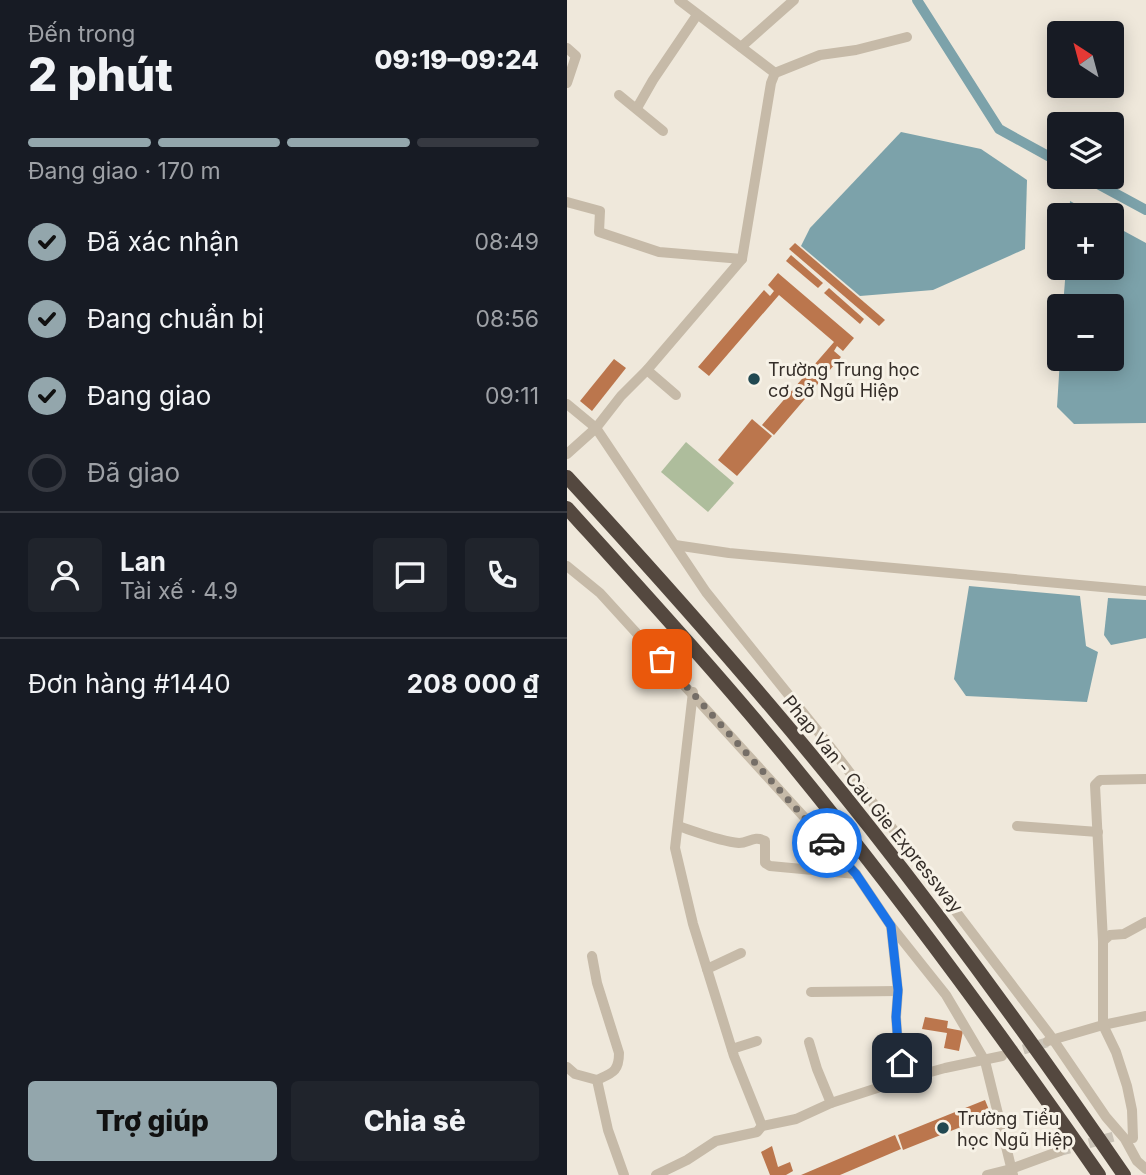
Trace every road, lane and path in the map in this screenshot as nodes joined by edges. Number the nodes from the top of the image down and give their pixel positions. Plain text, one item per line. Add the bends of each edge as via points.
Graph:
1 (679, 0) edge
2 (794, 0) edge
3 (697, 15) junction
4 (907, 37) dead end
5 (741, 47) junction
6 (567, 48) edge
7 (775, 73) junction
8 (567, 83) edge
9 (619, 95) dead end
10 (637, 108) junction
11 (663, 131) dead end
12 (567, 202) edge
13 (742, 259) junction
14 (647, 370) junction
15 (676, 395) dead end
16 (567, 404) edge
17 (596, 428) junction
18 (567, 454) edge
19 (567, 477) edge
20 (567, 508) edge
21 (675, 545) junction
22 (567, 566) edge
23 (1146, 592) edge
24 (693, 692) junction
25 (1146, 779) edge
26 (678, 826) junction
27 (1017, 826) dead end
28 (1098, 832) junction
29 (856, 874) junction
30 (1146, 922) edge
31 (891, 926) junction
32 (1103, 941) junction
33 (741, 953) dead end
34 (592, 956) dead end
35 (707, 969) junction
36 (898, 990) junction
37 (811, 992) dead end
38 (1146, 1016) edge
39 (1103, 1025) junction
40 (757, 1041) dead end
41 (1050, 1041) junction
42 (809, 1042) dead end
43 (732, 1049) junction
44 (1002, 1056) tunnel mouth
45 (985, 1061) junction
46 (567, 1067) edge
47 (905, 1079) junction
48 (597, 1080) junction
49 (831, 1103) junction
50 (762, 1126) junction
51 (1146, 1136) edge
52 (1123, 1138) junction
53 (1061, 1153) tunnel mouth
54 (1146, 1169) edge
55 (1012, 1172) edge
56 (624, 1175) edge
57 (656, 1175) edge
58 (987, 1175) edge
59 (1099, 1175) edge
60 (1124, 1175) edge

1 - 3 street
2 - 5 street
3 - 5 street
3 - 10 street
4 - 7 street via 820,55
5 - 7 street
6 - 8 street via 576,55
7 - 13 street
9 - 10 street
10 - 11 street
12 - 13 street via 600,211 599,232 659,252
13 - 14 street
14 - 15 street
14 - 17 street
16 - 17 street
17 - 18 street
17 - 21 street
19 - 60 highway, Phap Van - Cau Gie Expressway via 696,618 870,828 1026,1034
20 - 59 highway via 680,632 847,832 1000,1033
21 - 23 street
21 - 41 street via 706,592 825,740
22 - 24 street via 600,593
24 - 26 street
24 - 29 street
25 - 28 street via 1100,780 1095,785
26 - 29 street via 742,843 761,838 765,863 770,866
26 - 35 street via 675,848
27 - 28 street
28 - 32 street
29 - 31 street
30 - 32 street
31 - 36 street
31 - 45 street via 946,995
32 - 39 street
33 - 35 street
34 - 48 street via 619,1053 613,1073
35 - 43 street
36 - 37 street
36 - 47 street via 898,1044
38 - 39 street
39 - 41 street
39 - 52 street via 1116,1052 1132,1110
40 - 43 street
41 - 52 street
42 - 49 street
43 - 50 street
44 - 45 street
45 - 47 street
45 - 55 street
46 - 48 street
47 - 49 street
48 - 56 street
49 - 50 street via 796,1119
50 - 57 street via 757,1132 716,1141
51 - 52 street
52 - 54 street
53 - 55 street
55 - 58 street

